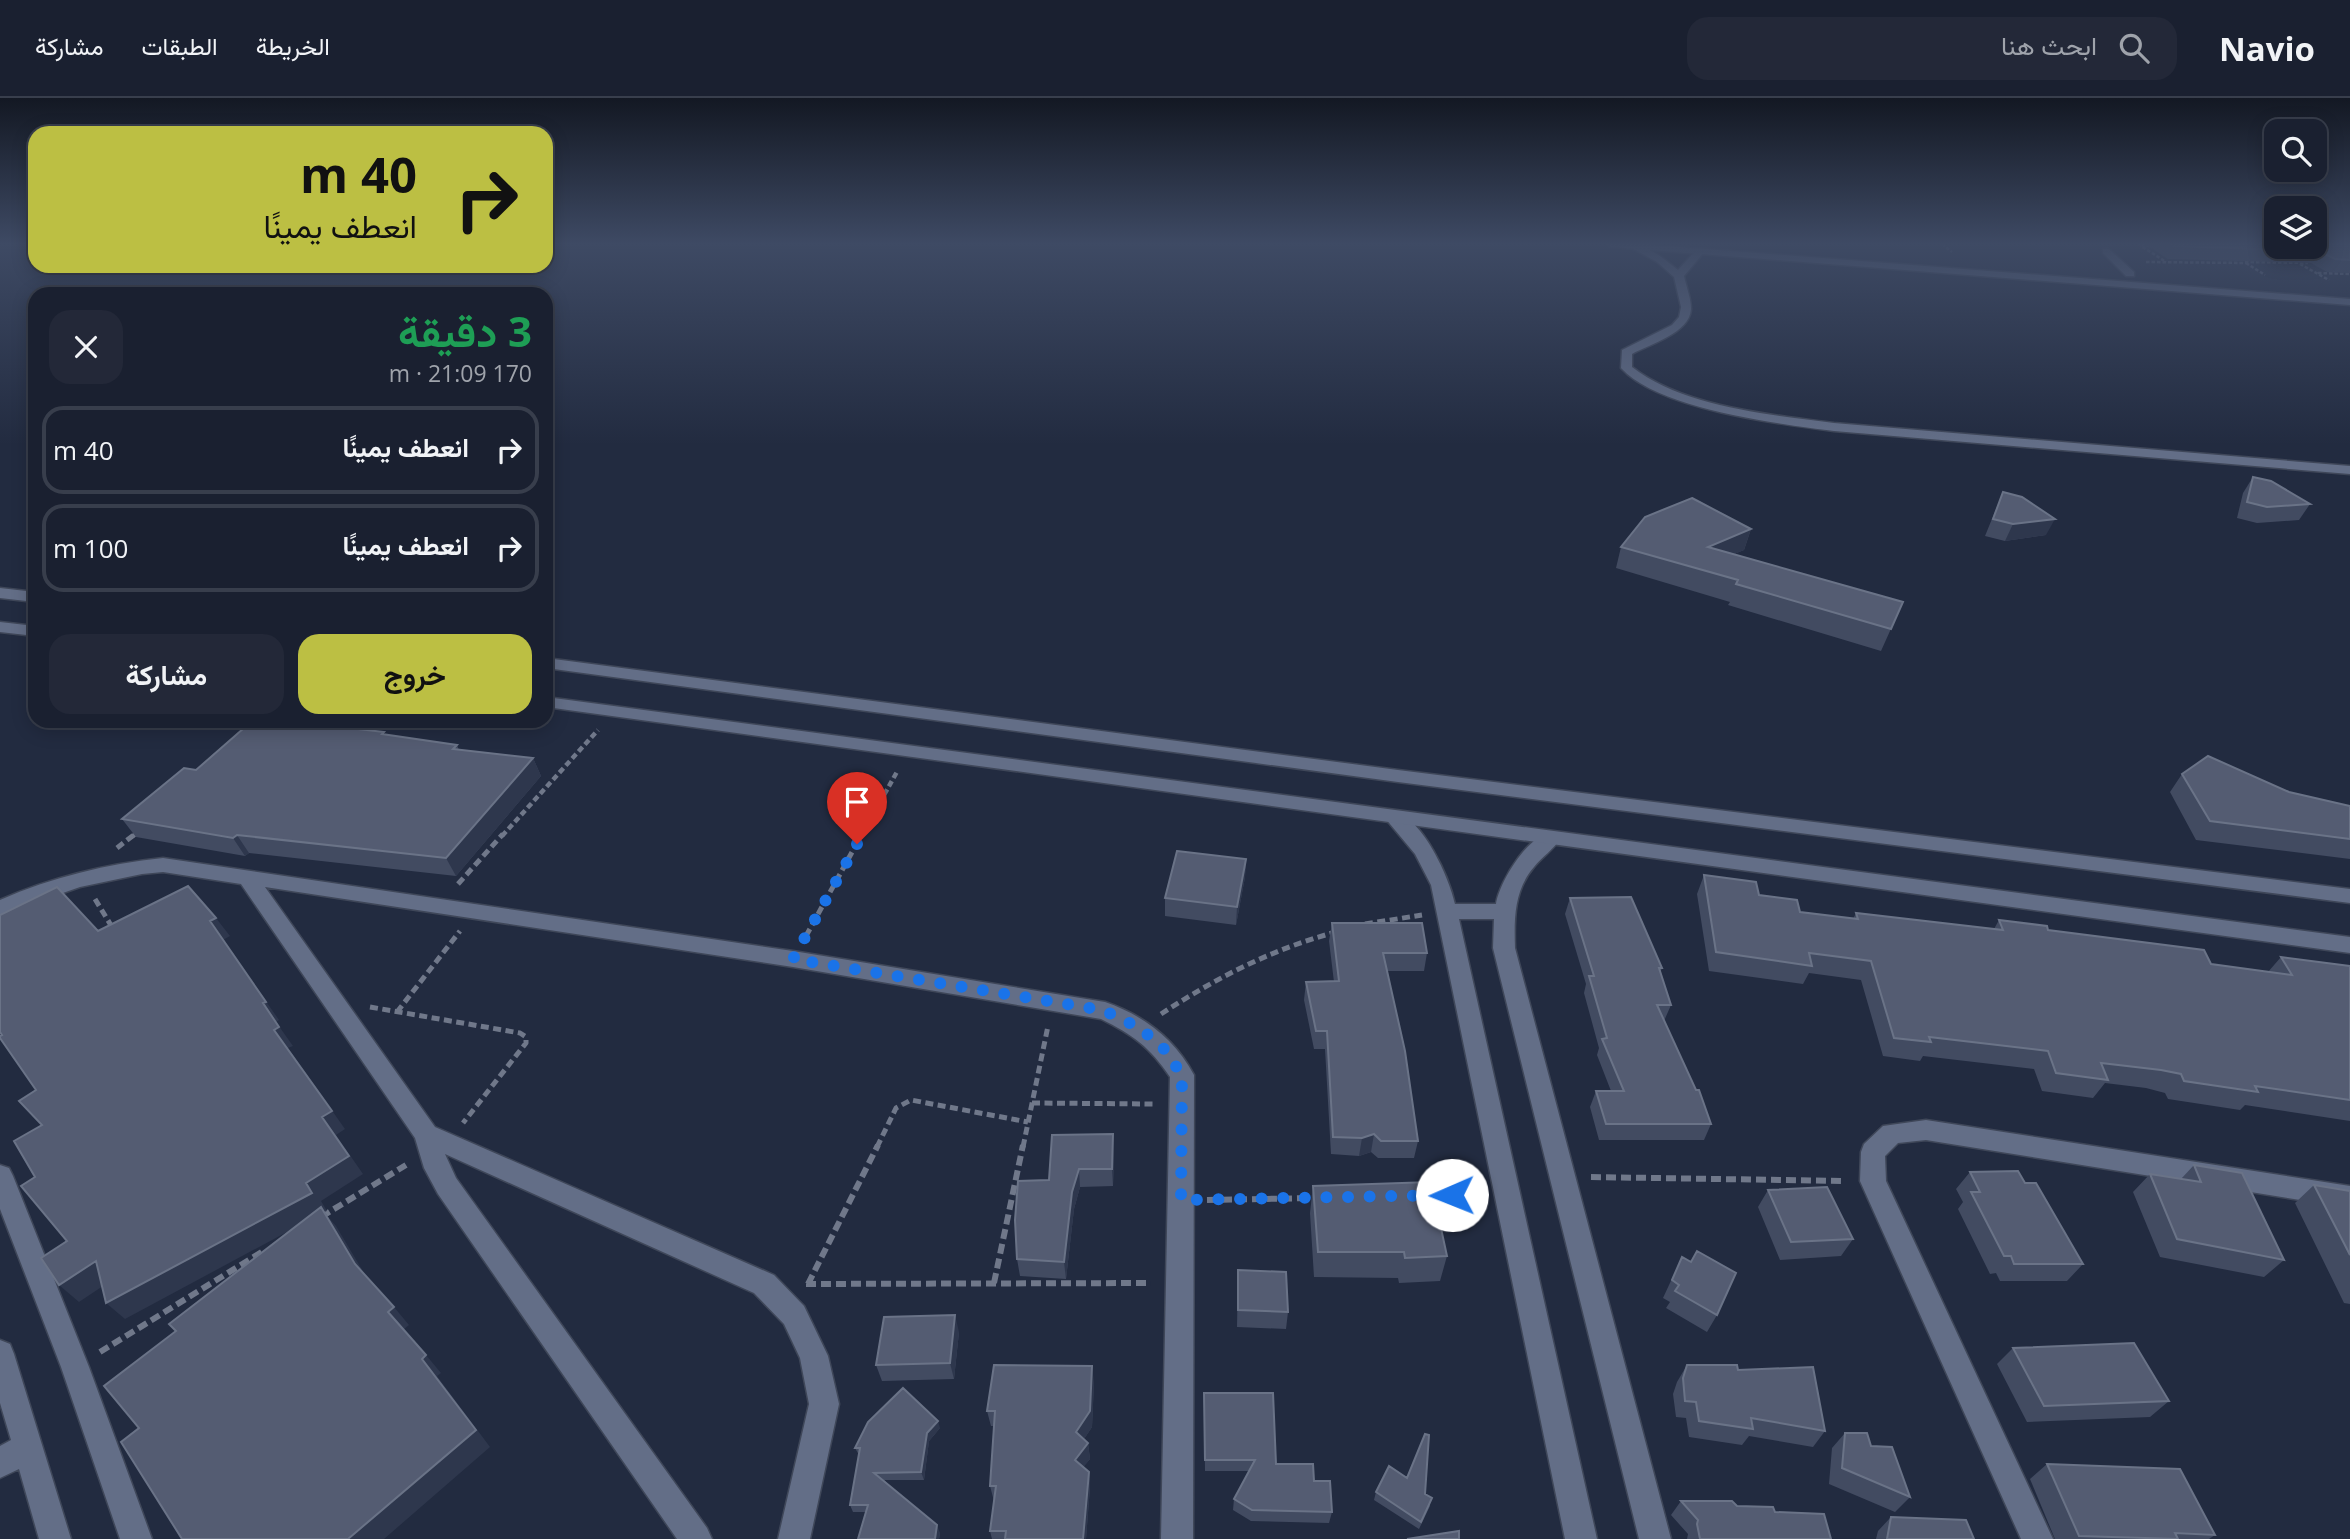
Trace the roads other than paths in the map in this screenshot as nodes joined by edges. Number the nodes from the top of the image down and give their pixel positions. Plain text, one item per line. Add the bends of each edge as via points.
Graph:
1 (1685, 311) edge
2 (2350, 470) edge
3 (0, 593) edge
4 (28, 596) edge
5 (0, 626) edge
6 (28, 630) edge
7 (553, 664) edge
8 (553, 703) edge
9 (1395, 818) junction
10 (1552, 838) junction
11 (247, 877) junction
12 (2350, 897) edge
13 (0, 908) edge
14 (1447, 911) junction
15 (1503, 912) junction
16 (2350, 945) edge
17 (435, 1142) junction
18 (0, 1177) edge
19 (2350, 1197) edge
20 (0, 1354) edge
21 (27, 1447) junction
22 (0, 1464) edge
23 (55, 1539) edge
24 (136, 1539) edge
25 (696, 1539) edge
26 (794, 1539) edge
27 (1177, 1539) edge
28 (1581, 1539) edge
29 (1655, 1539) edge
30 (2037, 1539) edge

1 - 2 street via 1676,327 1626,352 1624,365 1639,378 1705,404 1834,427
3 - 4 street
5 - 6 street
7 - 12 street
8 - 9 street
9 - 10 street
9 - 14 street via 1431,860
10 - 15 street via 1525,861 1508,889
10 - 16 street
11 - 13 street via 163,865 124,868 82,877
11 - 17 street
11 - 27 street via 1053,1001 1105,1011 1140,1028 1164,1049 1182,1075
14 - 15 street
14 - 28 street
15 - 29 street via 1504,948
17 - 25 street via 447,1186
17 - 26 street via 764,1284 794,1315 814,1356 824,1404
18 - 24 street
19 - 30 street via 1926,1130 1892,1133 1873,1152 1873,1181
20 - 21 street
21 - 22 street
21 - 23 street

